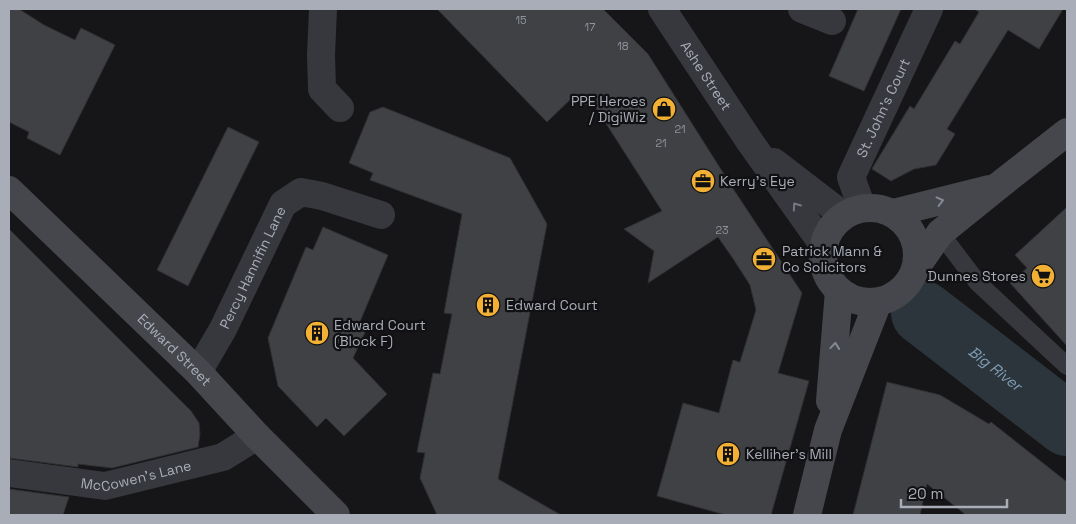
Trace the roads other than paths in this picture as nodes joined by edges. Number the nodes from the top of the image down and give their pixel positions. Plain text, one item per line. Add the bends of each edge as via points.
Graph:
1 (323, 9) edge
2 (662, 9) edge
3 (802, 9) edge
4 (929, 9) edge
5 (832, 21) dead end
6 (340, 108) dead end
7 (1067, 132) edge
8 (750, 142) junction
9 (997, 187) junction
10 (9, 190) edge
11 (852, 212) junction
12 (893, 213) junction
13 (381, 215) dead end
14 (940, 234) junction
15 (824, 246) junction
16 (917, 266) junction
17 (840, 291) junction
18 (878, 302) junction
19 (1067, 366) edge
20 (198, 372) junction
21 (828, 430) junction
22 (257, 436) junction
23 (9, 473) edge
24 (336, 515) edge
25 (807, 515) edge

1 - 6 street via 322,89
2 - 8 street, Ashe Street
3 - 5 street
4 - 11 street, St. John's Court via 851,177
7 - 9 main road
8 - 11 street, Ashe Street
15 -> 8 street, Ashe Street
12 -> 9 main road
9 - 14 main road
10 - 20 main road, Edward Street
11 - 12 main road
11 - 15 main road via 830,230
12 - 16 main road via 910,228 916,243
13 - 20 street, Percy Hannifin Lane via 300,192 283,204
14 - 16 main road
14 - 19 lane via 978,282
15 - 17 main road via 824,262
16 - 18 main road via 910,281 894,297
17 - 18 main road via 854,300
21 -> 17 main road
18 - 21 main road
20 - 22 main road, Edward Street
21 - 25 main road
22 - 23 street, McCowen's Lane via 224,457 105,486
22 - 24 main road, Edward Street

